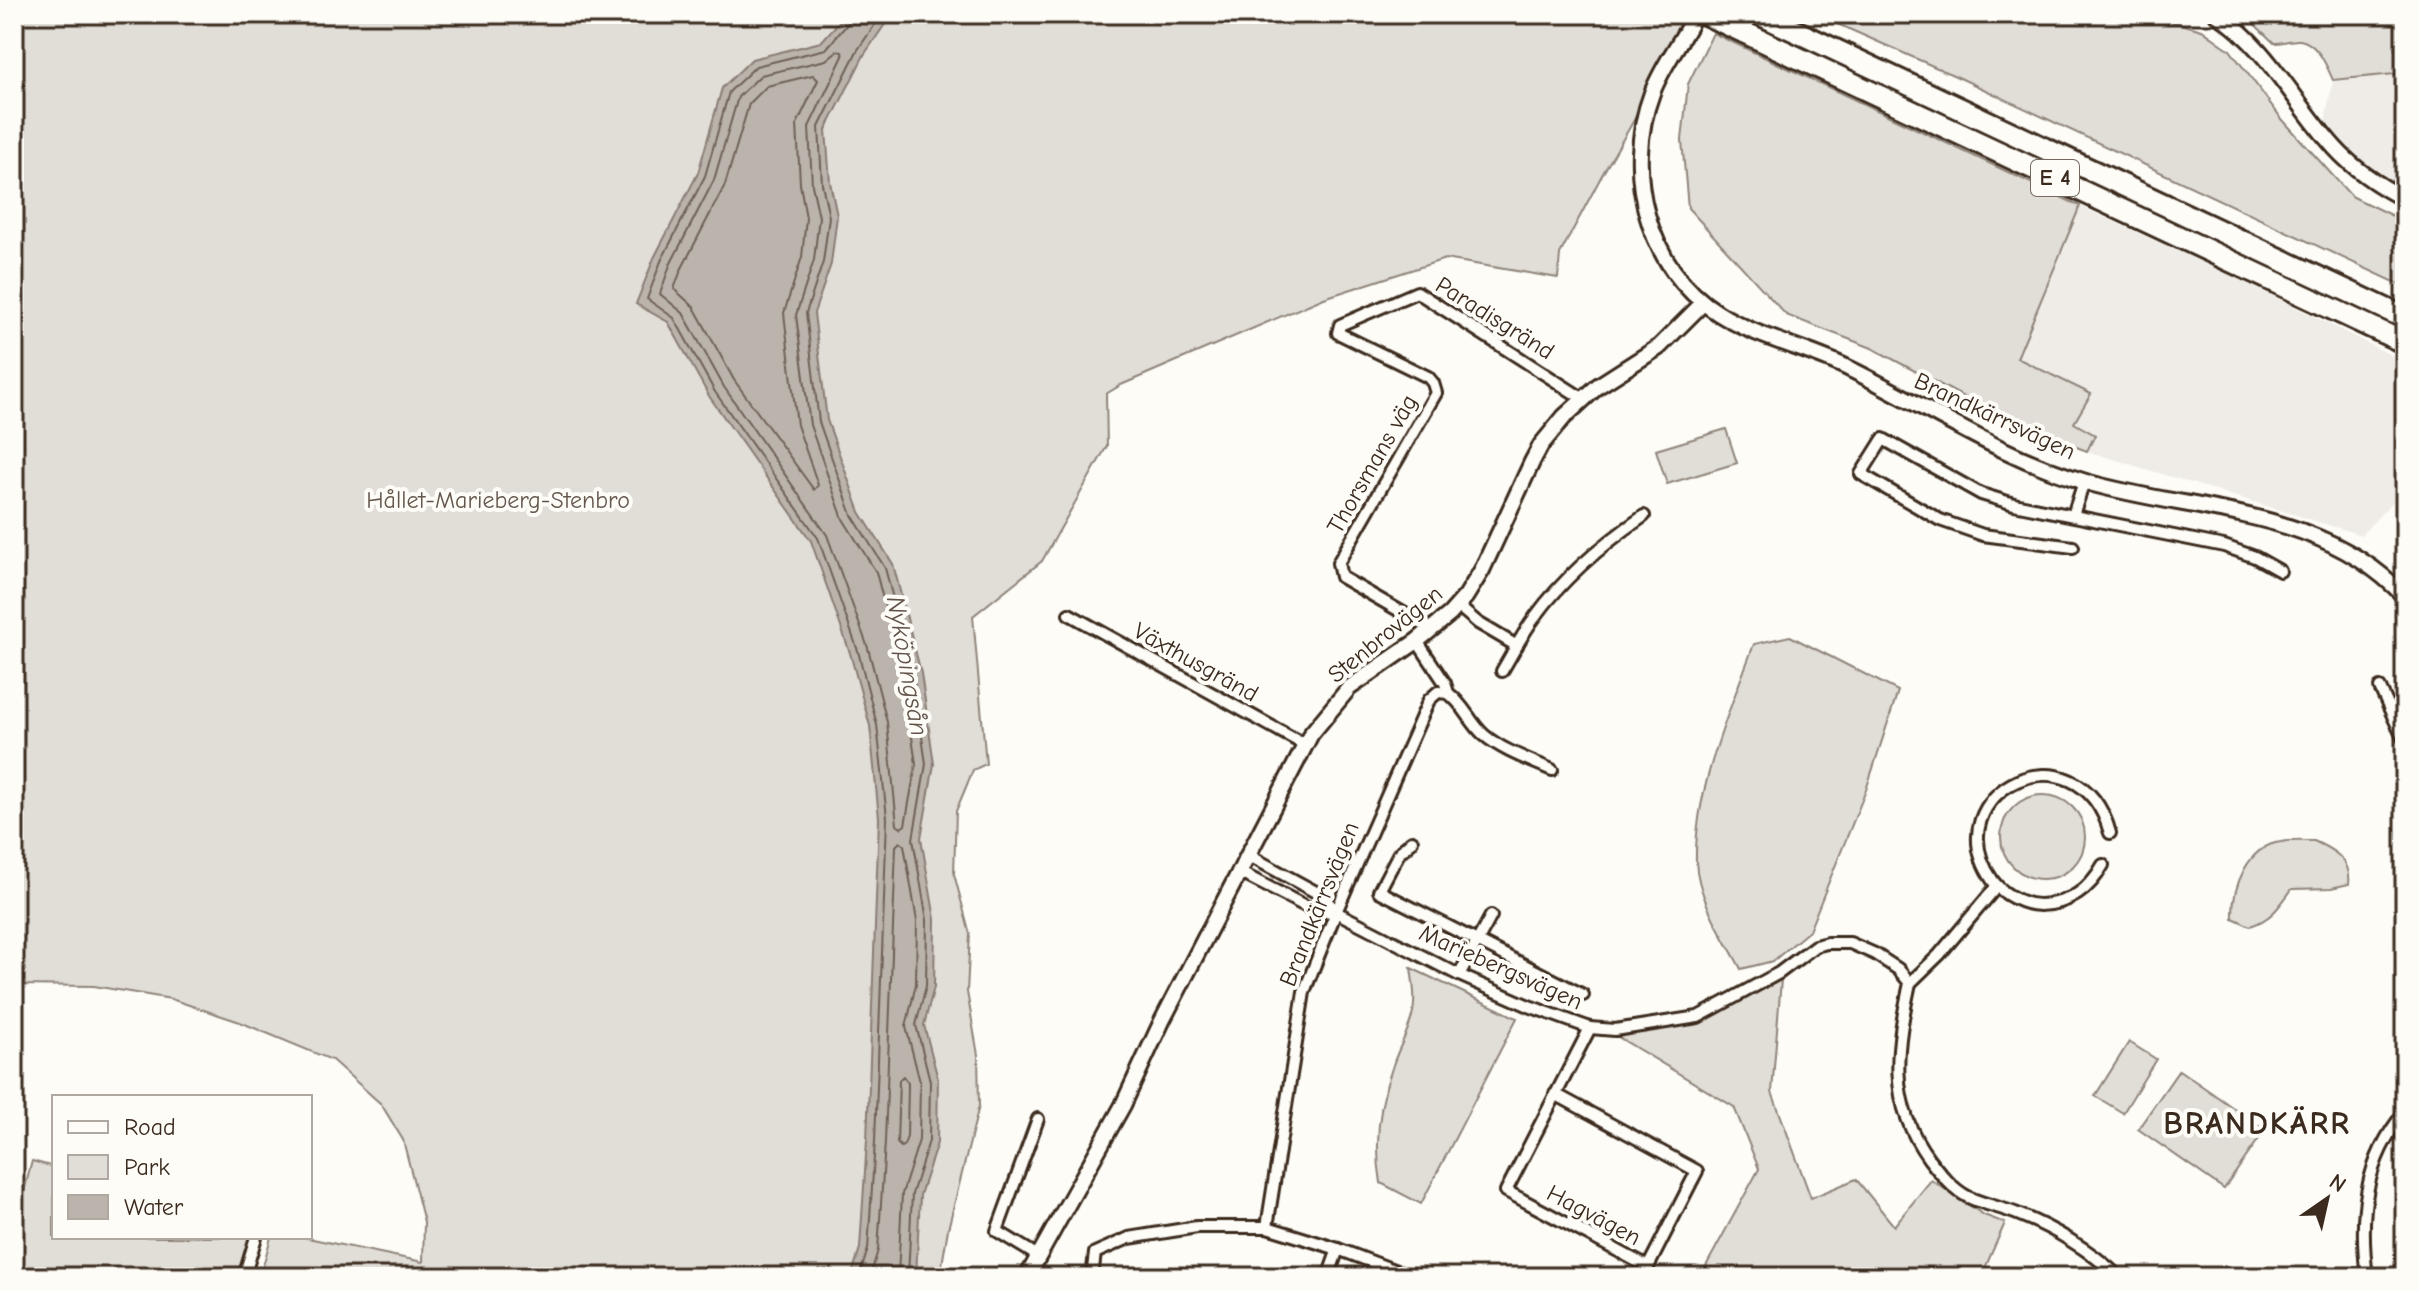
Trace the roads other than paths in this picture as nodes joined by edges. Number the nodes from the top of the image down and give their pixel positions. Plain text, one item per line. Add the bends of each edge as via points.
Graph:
1 (1759, 14) edge
2 (2217, 14) edge
3 (1698, 19) edge
4 (2405, 199) edge
5 (1703, 303) junction
6 (2405, 318) edge
7 (1340, 325) joint
8 (2405, 343) edge
9 (1582, 398) junction
10 (2084, 482) junction
11 (2073, 515) junction
12 (1644, 516) dead end
13 (2073, 547) dead end
14 (2280, 571) dead end
15 (2405, 597) edge
16 (1458, 606) junction
17 (1069, 614) dead end
18 (1431, 629) junction
19 (1417, 641) junction
20 (1517, 646) junction
21 (1502, 671) dead end
22 (2380, 688) dead end
23 (1448, 693) junction
24 (2405, 742) edge
25 (1305, 745) junction
26 (1552, 770) dead end
27 (2110, 833) dead end
28 (1412, 841) dead end
29 (1248, 855) junction
30 (2103, 865) dead end
31 (1239, 872) junction
32 (1997, 886) junction
33 (1336, 912) junction
34 (1491, 916) dead end
35 (1477, 942) junction
36 (1459, 975) junction
37 (1910, 983) junction
38 (1583, 995) dead end
39 (1590, 1028) junction
40 (1555, 1094) junction
41 (2405, 1112) edge
42 (1038, 1119) dead end
43 (1267, 1227) junction
44 (255, 1239) edge
45 (1338, 1249) junction
46 (1038, 1256) junction
47 (244, 1277) edge
48 (1027, 1277) edge
49 (1092, 1277) edge
50 (1328, 1277) edge
51 (1412, 1277) edge
52 (2119, 1277) edge
53 (2367, 1277) edge

1 - 6 highway, E 4
2 - 4 street via 2260,51 2348,161
3 - 5 street via 1653,90 1639,156 1645,213 1658,243
3 - 8 highway, E 4
5 - 9 street, Stenbrovägen via 1659,347
5 - 10 street, Brandkärrsvägen via 1744,327 1850,369 1993,445
7 - 9 street, Paradisgränd via 1417,292
7 - 18 street, Thorsmans väg via 1338,333 1428,377 1436,387 1338,563 1341,577
9 - 16 street, Stenbrovägen via 1541,445 1482,570
10 - 11 street
10 - 15 street, Brandkärrsvägen via 2311,533 2356,557
11 - 13 street via 1981,494 1883,439 1861,474 1940,520 1983,535
11 - 14 street via 2224,546
12 - 20 street via 1587,560 1549,600
16 - 18 street, Stenbrovägen
16 - 20 street
17 - 25 street, Växthusgränd
18 - 19 street, Stenbrovägen
19 - 23 street
19 - 25 street, Stenbrovägen via 1338,699
20 - 21 street
22 - 24 street
23 - 26 street via 1495,743
23 - 33 street, Brandkärrsvägen via 1438,692 1429,700
25 - 29 street, Stenbrovägen
27 - 32 street via 2096,801 2081,786 2062,776 2019,778 2001,789 1979,826 1981,858
28 - 35 street via 1399,853 1379,891
29 - 31 street, Stenbrovägen
29 - 33 street, Mariebergsvägen via 1323,896
30 - 32 street via 2094,882 2057,904 2035,905
31 - 33 street, Mariebergsvägen via 1315,911
31 - 46 street, Stenbrovägen via 1123,1105
32 - 37 street
33 - 36 street, Mariebergsvägen
33 - 43 street, Brandkärrsvägen via 1304,992
34 - 35 street
35 - 36 street
35 - 38 street
36 - 39 street, Mariebergsvägen
37 - 39 street, Mariebergsvägen via 1875,954 1850,943 1827,943 1698,1017 1615,1030
37 - 52 street via 1896,1060 1910,1131 1923,1151 1965,1195 2053,1231
39 - 40 street, Hagvägen
40 - 40 street, Hagvägen via 1506,1191 1648,1267 1697,1171
41 - 53 street via 2381,1146 2365,1191
42 - 46 street via 997,1231
43 - 45 street
43 - 49 street via 1184,1229 1129,1238 1095,1253
44 - 47 street
45 - 50 street
45 - 51 street
46 - 48 street, Stenbrovägen

